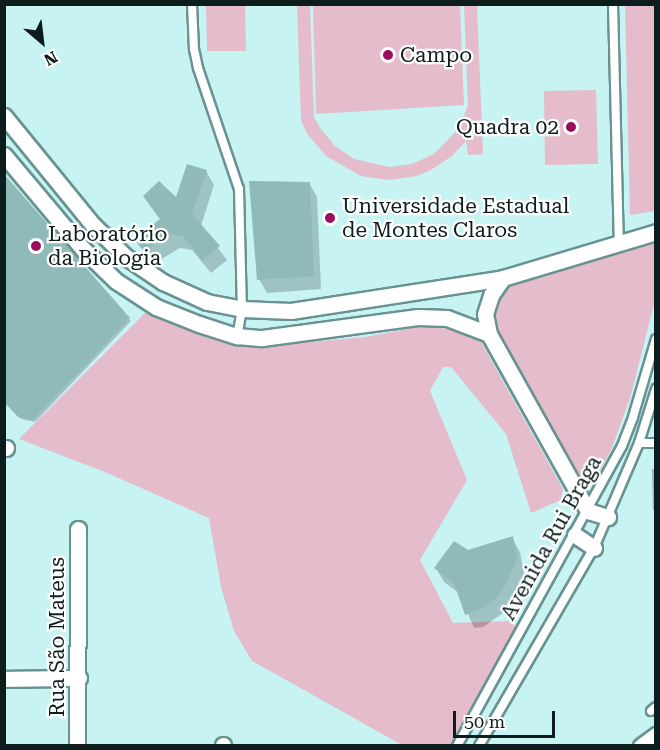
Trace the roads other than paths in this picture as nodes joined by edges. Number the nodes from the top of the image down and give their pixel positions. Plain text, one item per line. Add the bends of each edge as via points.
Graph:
1 (192, 4) edge
2 (613, 4) edge
3 (4, 116) edge
4 (4, 155) edge
5 (41, 162) junction
6 (23, 177) junction
7 (656, 232) edge
8 (619, 243) junction
9 (503, 278) junction
10 (242, 309) junction
11 (489, 334) junction
12 (237, 336) junction
13 (656, 339) edge
14 (656, 389) edge
15 (653, 402) edge
16 (639, 443) junction
17 (656, 443) edge
18 (588, 511) junction
19 (608, 517) junction
20 (78, 529) dead end
21 (575, 535) junction
22 (594, 548) junction
23 (79, 678) junction
24 (4, 679) edge
25 (77, 746) edge
26 (457, 746) edge
27 (479, 746) edge

1 - 10 lane via 198,68 239,189
2 - 8 lane
3 - 5 street
4 - 6 street
5 - 6 street
5 - 10 street via 93,225 126,257 163,282 207,302
6 - 12 street via 83,249 116,280 156,307
7 - 8 street
8 - 9 street
9 - 10 street via 291,311
9 - 11 street via 485,314
10 - 12 lane
11 - 12 street via 447,318 418,317 262,338
11 - 18 street
13 - 18 lane, Avenida Rui Braga via 622,446
14 - 15 lane, Avenida Rui Braga
15 - 16 lane, Avenida Rui Braga
16 - 17 lane
16 - 19 lane, Avenida Rui Braga
18 - 19 street
18 - 21 lane, Avenida Rui Braga
19 - 22 lane, Avenida Rui Braga
20 - 23 street, Rua São Mateus
21 - 22 street
21 - 26 lane, Avenida Rui Braga
22 - 27 lane, Avenida Rui Braga
23 - 24 street
23 - 25 street, Rua São Mateus

